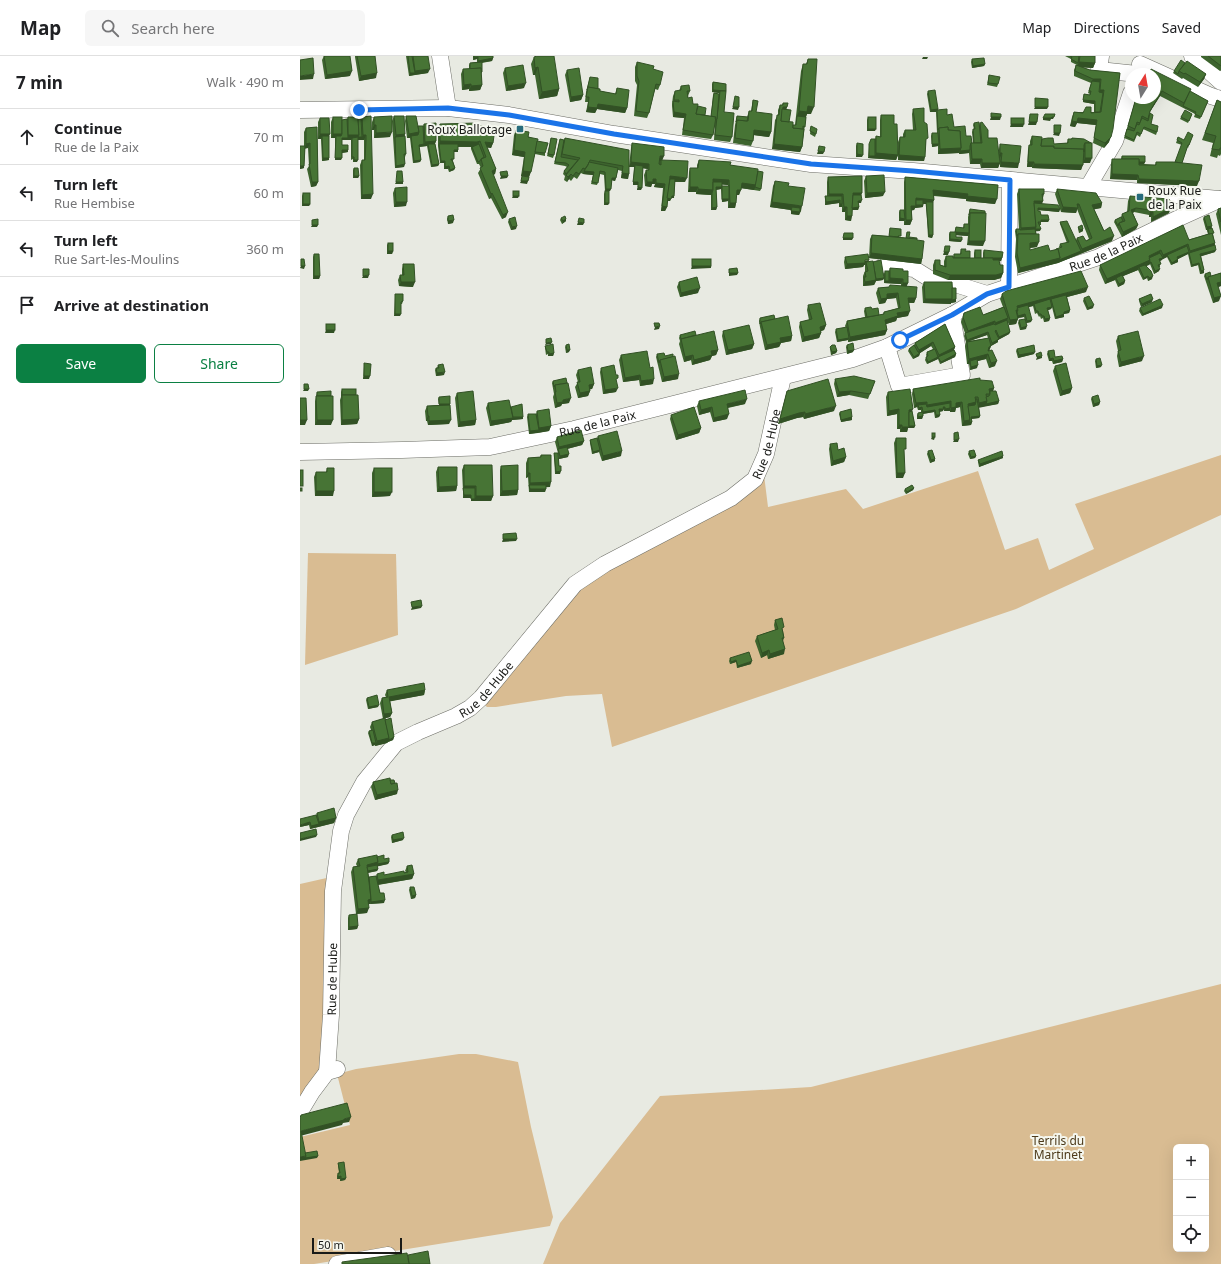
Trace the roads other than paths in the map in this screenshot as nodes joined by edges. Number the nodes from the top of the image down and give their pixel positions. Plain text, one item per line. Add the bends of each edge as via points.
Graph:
1 (440, 56) edge
2 (1100, 56) edge
3 (1192, 56) edge
4 (1138, 67) edge
5 (1221, 82) edge
6 (1221, 98) edge
7 (1128, 104) edge
8 (448, 108) junction
9 (300, 110) edge
10 (1010, 180) junction
11 (1088, 187) junction
12 (1221, 199) edge
13 (884, 265) dead end
14 (1009, 287) junction
15 (987, 294) junction
16 (952, 315) junction
17 (887, 347) junction
18 (783, 377) junction
19 (300, 452) edge
20 (300, 1112) edge
21 (388, 1255) edge
22 (337, 1264) edge

1 - 8 street
2 - 4 street via 1100,70
3 - 5 street
4 - 6 street
7 - 11 street via 1116,141
8 - 9 street
8 - 10 street via 509,115 811,164
10 - 11 street
10 - 14 street
11 - 12 street
12 - 14 street, Rue de la Paix via 1099,257
13 - 15 street via 914,269 935,282
14 - 15 street, Rue de la Paix
15 - 16 street, Rue de la Paix
16 - 17 street, Rue de la Paix
16 - 17 street via 962,375 899,386
17 - 18 street, Rue de la Paix
18 - 19 street, Rue de la Paix via 574,429 490,447
18 - 20 street, Rue de Hube via 766,454 755,479 731,498 605,564 575,584 481,698 456,716 396,743 364,782 343,825 333,891 333,1070 312,1092
21 - 22 street

